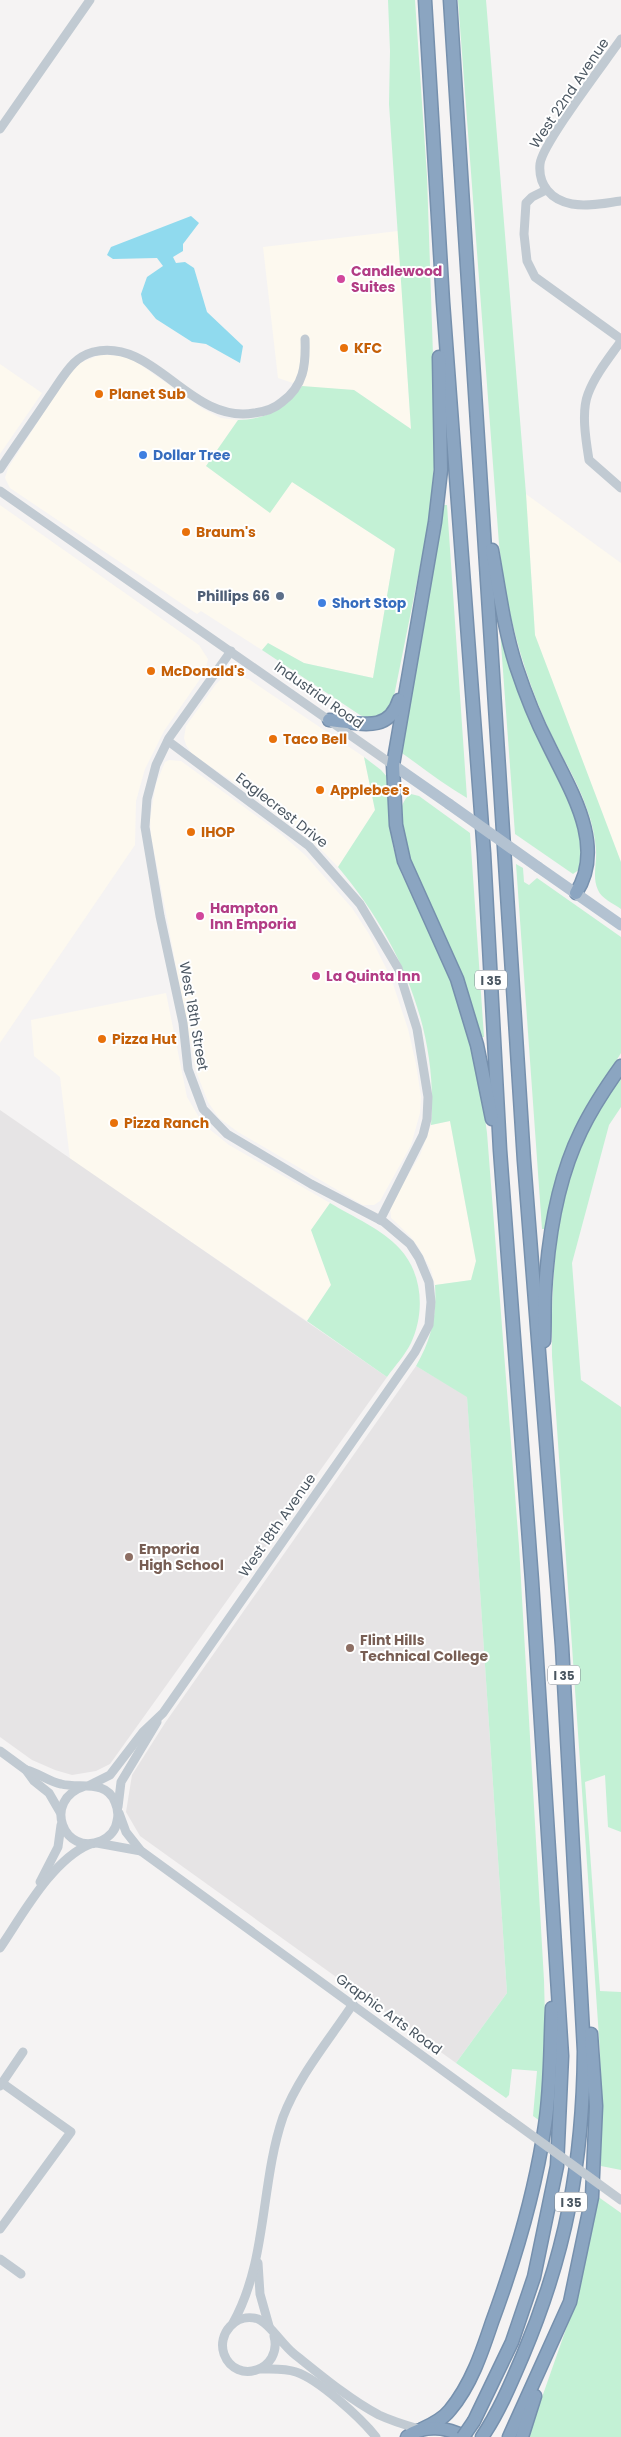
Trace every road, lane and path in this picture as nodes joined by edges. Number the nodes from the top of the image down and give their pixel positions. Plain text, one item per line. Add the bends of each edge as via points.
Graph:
1 (90, 0) edge
2 (425, 0) edge
3 (450, 0) edge
4 (621, 40) edge
5 (0, 129) edge
6 (546, 190) junction
7 (621, 201) edge
8 (443, 302) junction
9 (305, 338) dead end
10 (621, 340) edge
11 (0, 469) edge
12 (621, 488) edge
13 (0, 491) edge
14 (483, 521) junction
15 (231, 651) junction
16 (406, 681) junction
17 (328, 720) junction
18 (168, 741) junction
19 (393, 765) junction
20 (576, 893) junction
21 (621, 925) edge
22 (621, 1066) edge
23 (500, 1150) junction
24 (380, 1220) junction
25 (417, 1348) joint
26 (541, 1394) junction
27 (159, 1718) junction
28 (0, 1751) edge
29 (26, 1770) junction
30 (88, 1785) junction
31 (118, 1811) junction
32 (61, 1816) junction
33 (94, 1843) junction
34 (141, 1851) junction
35 (38, 1892) junction
36 (0, 1948) edge
37 (580, 1958) junction
38 (556, 1960) junction
39 (353, 2004) junction
40 (23, 2052) dead end
41 (1, 2084) edge
42 (621, 2200) edge
43 (0, 2229) edge
44 (257, 2254) junction
45 (0, 2259) edge
46 (21, 2274) dead end
47 (233, 2323) junction
48 (269, 2326) junction
49 (274, 2336) junction
50 (553, 2342) junction
51 (261, 2369) junction
52 (420, 2429) junction
53 (484, 2434) edge
54 (376, 2437) edge
55 (407, 2437) edge
56 (464, 2437) edge
57 (509, 2437) edge
58 (522, 2437) edge

1 - 5 street
2 - 8 highway, I 35
3 - 14 highway, I 35
4 - 6 street, West 22nd Avenue via 552,137 540,162 541,179
6 - 7 street via 554,198 570,204
6 - 10 street via 526,203 524,234 527,260 535,277
8 - 16 highway via 438,338 441,470
8 - 23 highway, I 35 via 484,853
9 - 11 street via 306,362 300,384 277,406 248,414 219,412 123,352 106,350 83,356 67,372
10 - 12 street via 587,396 584,430 589,460
13 - 15 street, Industrial Road
14 - 20 highway via 515,664 530,705 579,809 587,840 585,880
14 - 26 highway, I 35
15 - 17 street, Industrial Road
15 - 18 street, West 18th Street
16 - 17 highway via 389,719 371,724
16 - 19 highway
17 - 19 street, Industrial Road
18 - 24 street, West 18th Street via 156,765 147,799 145,827 183,1023 188,1069 200,1101 227,1134
18 - 24 street, Eaglecrest Drive via 309,846 360,904 398,968 417,1029 428,1097 427,1119 419,1143
19 - 20 main road, Industrial Road, bridge
19 - 23 highway via 396,825 404,861 457,979 477,1045
20 - 21 main road, Industrial Road
22 - 26 highway via 580,1132 562,1184 549,1248
23 - 38 highway, I 35 via 534,1601
24 - 25 street, West 18th Street via 410,1244 429,1282 432,1302 430,1325
25 - 27 street, West 18th Avenue
26 - 37 highway, I 35 via 562,1646
27 - 30 street, West 18th Avenue via 143,1732 110,1775
27 - 31 street, West 18th Avenue via 121,1782
28 - 29 street
29 - 30 street via 62,1785
29 - 32 street via 50,1793
30 - 31 street via 108,1792
30 - 32 street via 76,1788 68,1795
31 - 33 street via 113,1832
31 - 34 street, Graphic Arts Road via 126,1832
32 - 33 street via 69,1835 84,1843
32 - 35 street via 58,1847
33 - 34 street, Graphic Arts Road
33 - 35 street via 70,1855
34 - 39 street, Graphic Arts Road
35 - 36 street
37 - 50 highway via 594,2055 596,2106 592,2197 570,2302
37 - 53 highway, I 35 via 584,2103 574,2192 554,2272 536,2325 505,2397
38 - 52 highway via 545,2123 536,2183 521,2241 479,2359 461,2395 436,2423
38 - 56 highway, I 35, bridge via 562,2056 557,2166 551,2204 534,2277 512,2342
39 - 42 street, Graphic Arts Road, bridge
39 - 44 street via 301,2083 284,2116 276,2142
40 - 41 street
41 - 43 street via 71,2132
44 - 47 street via 244,2302
44 - 48 street via 260,2294
45 - 46 street
47 - 48 street via 248,2318
47 - 51 street via 223,2337 226,2359 244,2371
48 - 49 street
49 - 51 street via 273,2358
49 - 52 street via 369,2410
50 - 57 highway
50 - 58 highway
51 - 54 street via 290,2370 307,2377 360,2419
52 - 55 highway
52 - 56 highway via 438,2429

